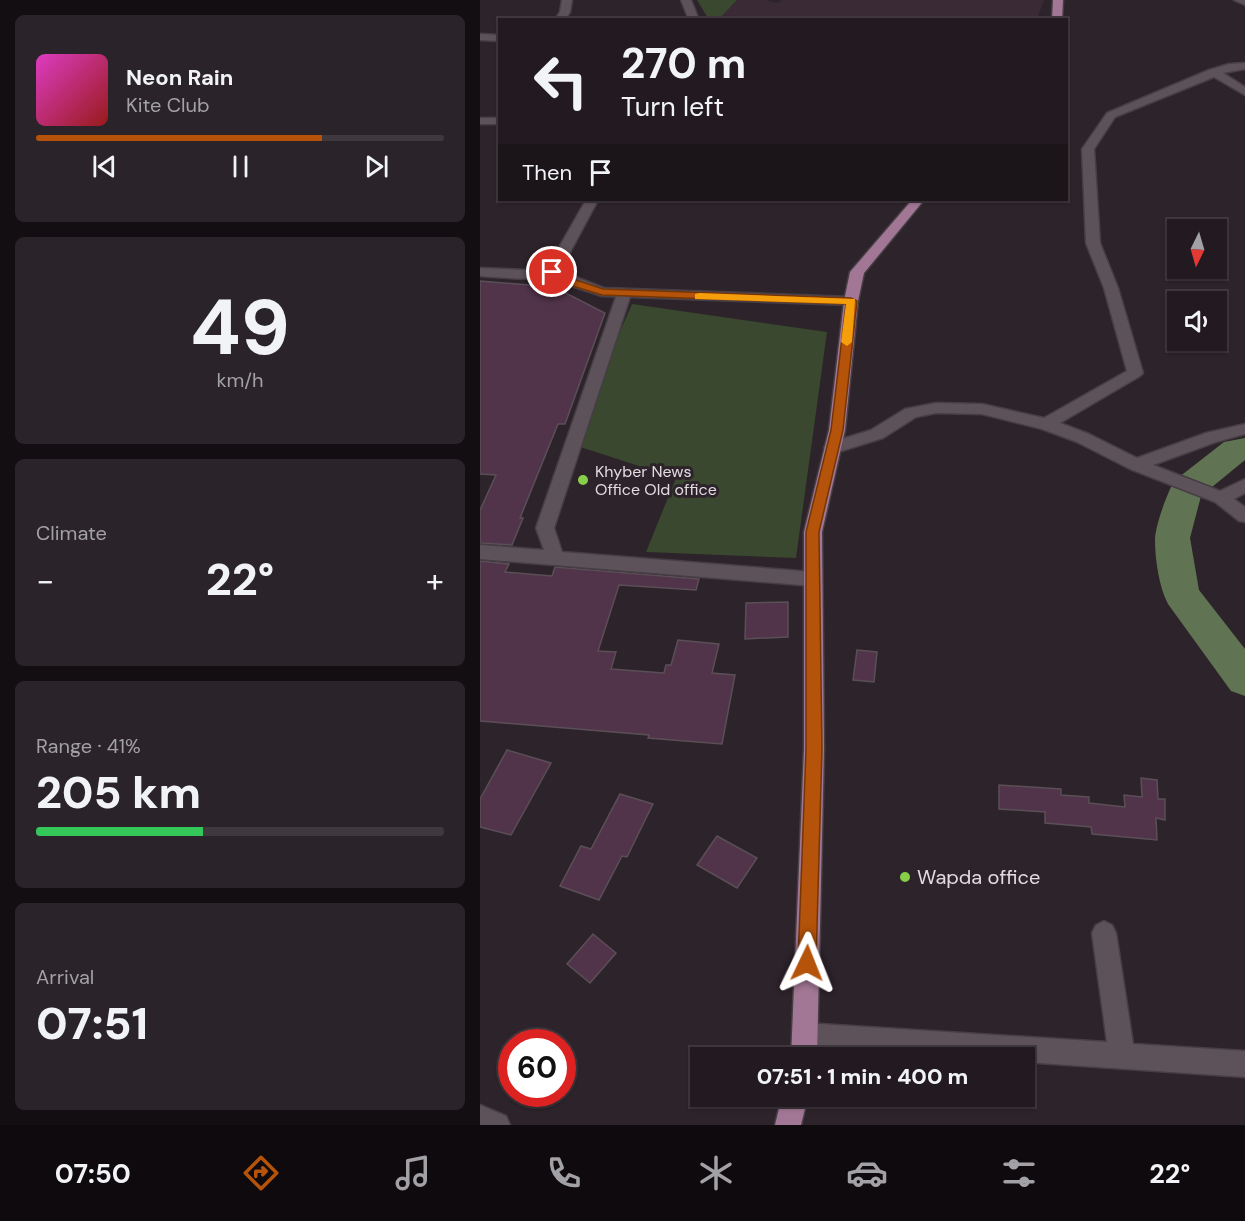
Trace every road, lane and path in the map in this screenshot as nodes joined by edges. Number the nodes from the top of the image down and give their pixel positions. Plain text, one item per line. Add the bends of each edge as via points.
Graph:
1 (567, 0) edge
2 (686, 0) edge
3 (1058, 0) edge
4 (1239, 0) edge
5 (1245, 2) edge
6 (561, 18) edge
7 (693, 18) edge
8 (1057, 18) edge
9 (480, 37) edge
10 (498, 38) edge
11 (1245, 66) edge
12 (1213, 72) junction
13 (1245, 92) edge
14 (480, 121) edge
15 (498, 121) edge
16 (591, 201) edge
17 (917, 201) edge
18 (480, 272) edge
19 (552, 272) junction
20 (624, 294) junction
21 (851, 301) junction
22 (1046, 424) junction
23 (1245, 429) edge
24 (832, 448) junction
25 (1136, 466) junction
26 (1245, 485) edge
27 (1220, 498) junction
28 (1245, 516) edge
29 (480, 552) edge
30 (555, 558) junction
31 (813, 579) junction
32 (1104, 933) dead end
33 (804, 1046) edge
34 (1122, 1056) junction
35 (1245, 1064) edge
36 (792, 1107) edge
37 (480, 1118) edge
38 (497, 1125) edge
39 (788, 1125) edge

1 - 6 street
2 - 7 street
3 - 8 main road
4 - 5 street
9 - 10 street
11 - 12 street
12 - 13 street
12 - 22 street via 1111,115 1088,149 1093,243 1136,373
14 - 15 street
16 - 19 street
17 - 21 main road via 857,272
18 - 19 street
19 - 20 street via 585,288
20 - 21 street
20 - 30 street via 545,528
21 - 24 main road
22 - 24 street via 982,409 936,408 911,413 877,434
22 - 25 street
23 - 25 street via 1212,437
24 - 31 main road via 813,532
25 - 27 street
26 - 27 street
27 - 28 street
29 - 30 street
30 - 31 street
31 - 33 main road via 814,749
32 - 34 street
33 - 34 street
34 - 35 street
36 - 39 main road
37 - 38 street

